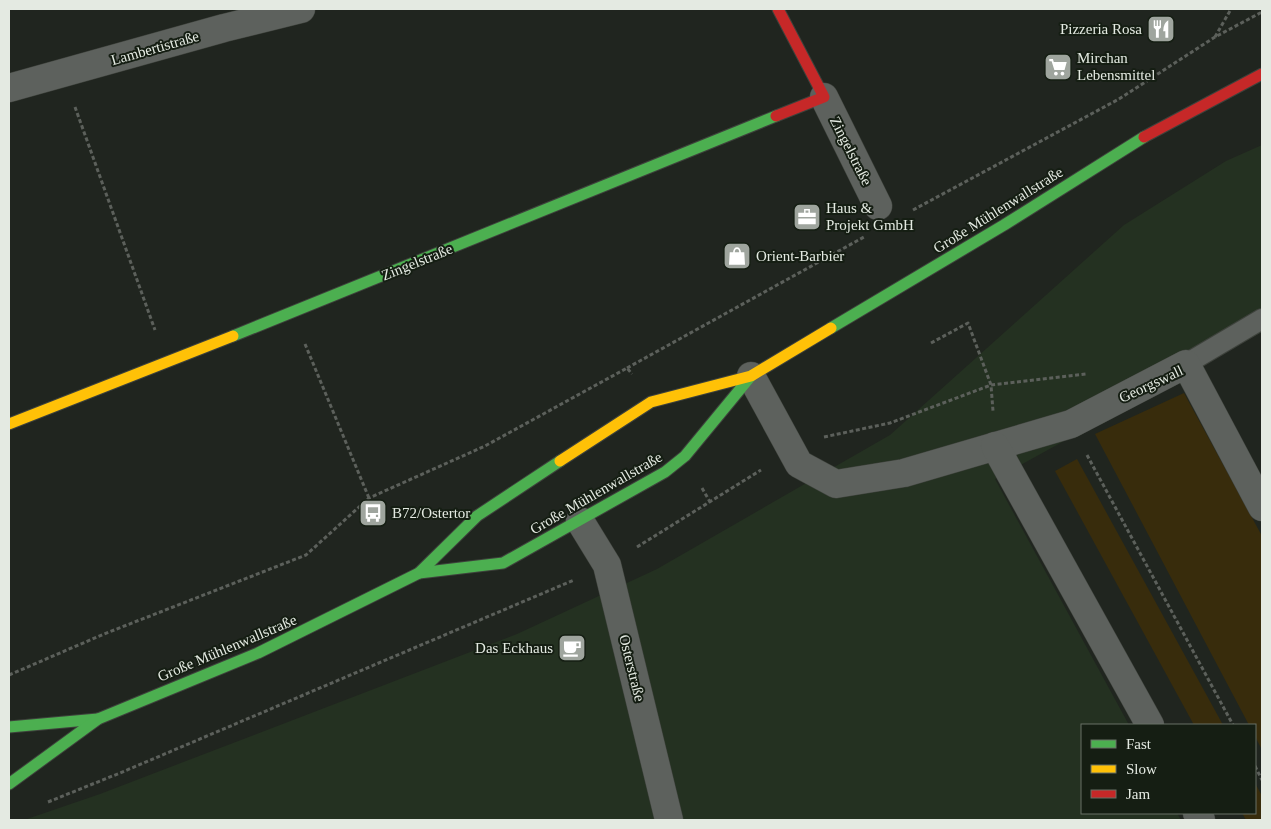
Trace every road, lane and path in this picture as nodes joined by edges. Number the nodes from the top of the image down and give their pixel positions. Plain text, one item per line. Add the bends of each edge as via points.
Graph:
1 (301, 9) edge
2 (778, 9) edge
3 (1231, 9) edge
4 (1262, 12) edge
5 (219, 18) edge
6 (1215, 37) junction
7 (64, 74) junction
8 (1262, 74) edge
9 (9, 88) edge
10 (824, 97) junction
11 (878, 206) dead end
12 (905, 215) dead end
13 (870, 234) dead end
14 (292, 312) junction
15 (1262, 319) edge
16 (931, 343) dead end
17 (167, 363) junction
18 (1186, 364) junction
19 (627, 368) junction
20 (1089, 374) dead end
21 (751, 376) junction
22 (991, 385) junction
23 (652, 402) junction
24 (9, 424) edge
25 (1071, 424) junction
26 (995, 446) junction
27 (791, 451) junction
28 (685, 456) junction
29 (368, 498) junction
30 (710, 502) junction
31 (1262, 507) edge
32 (580, 521) junction
33 (607, 565) junction
34 (420, 573) junction
35 (9, 675) edge
36 (98, 720) junction
37 (1149, 724) edge
38 (1232, 724) edge
39 (9, 726) edge
40 (1256, 768) edge
41 (1262, 780) edge
42 (9, 784) edge
43 (43, 804) dead end
44 (669, 820) edge

1 - 5 street, Lambertistraße
2 - 10 main road, Zingelstraße
3 - 6 path
4 - 6 path
5 - 7 street, Lambertistraße
6 - 12 path via 1119,99
7 - 9 street, Lambertistraße
7 - 17 path
8 - 21 main road, Große Mühlenwallstraße via 1160,127 1004,225
10 - 11 street, Zingelstraße
10 - 14 main road, Zingelstraße
13 - 19 path
14 - 17 main road, Zingelstraße
14 - 29 path
15 - 18 lane
16 - 22 path via 968,323
17 - 24 main road, Zingelstraße
18 - 25 street, Georgswall
18 - 31 street, Georgswall
19 - 23 path
19 - 29 path via 485,446
20 - 22 path
21 - 23 main road, Große Mühlenwallstraße
21 - 27 street, Georgswall
21 - 28 main road, Große Mühlenwallstraße
22 - 26 path
22 - 27 path via 890,423 828,435
23 - 34 main road, Große Mühlenwallstraße via 477,516
25 - 26 street, Georgswall
25 - 38 path
26 - 27 street, Georgswall via 904,474 836,484 799,464
26 - 37 street
27 - 30 path
28 - 30 path
28 - 32 main road, Große Mühlenwallstraße via 665,472
29 - 35 path via 306,555
30 - 33 path
32 - 33 street, Osterstraße
32 - 34 main road, Große Mühlenwallstraße via 503,563
33 - 43 path
33 - 44 street, Osterstraße
34 - 36 main road, Große Mühlenwallstraße via 258,653
36 - 39 main road, Große Mühlenwallstraße
36 - 42 main road, Große Mühlenwallstraße
40 - 41 path

